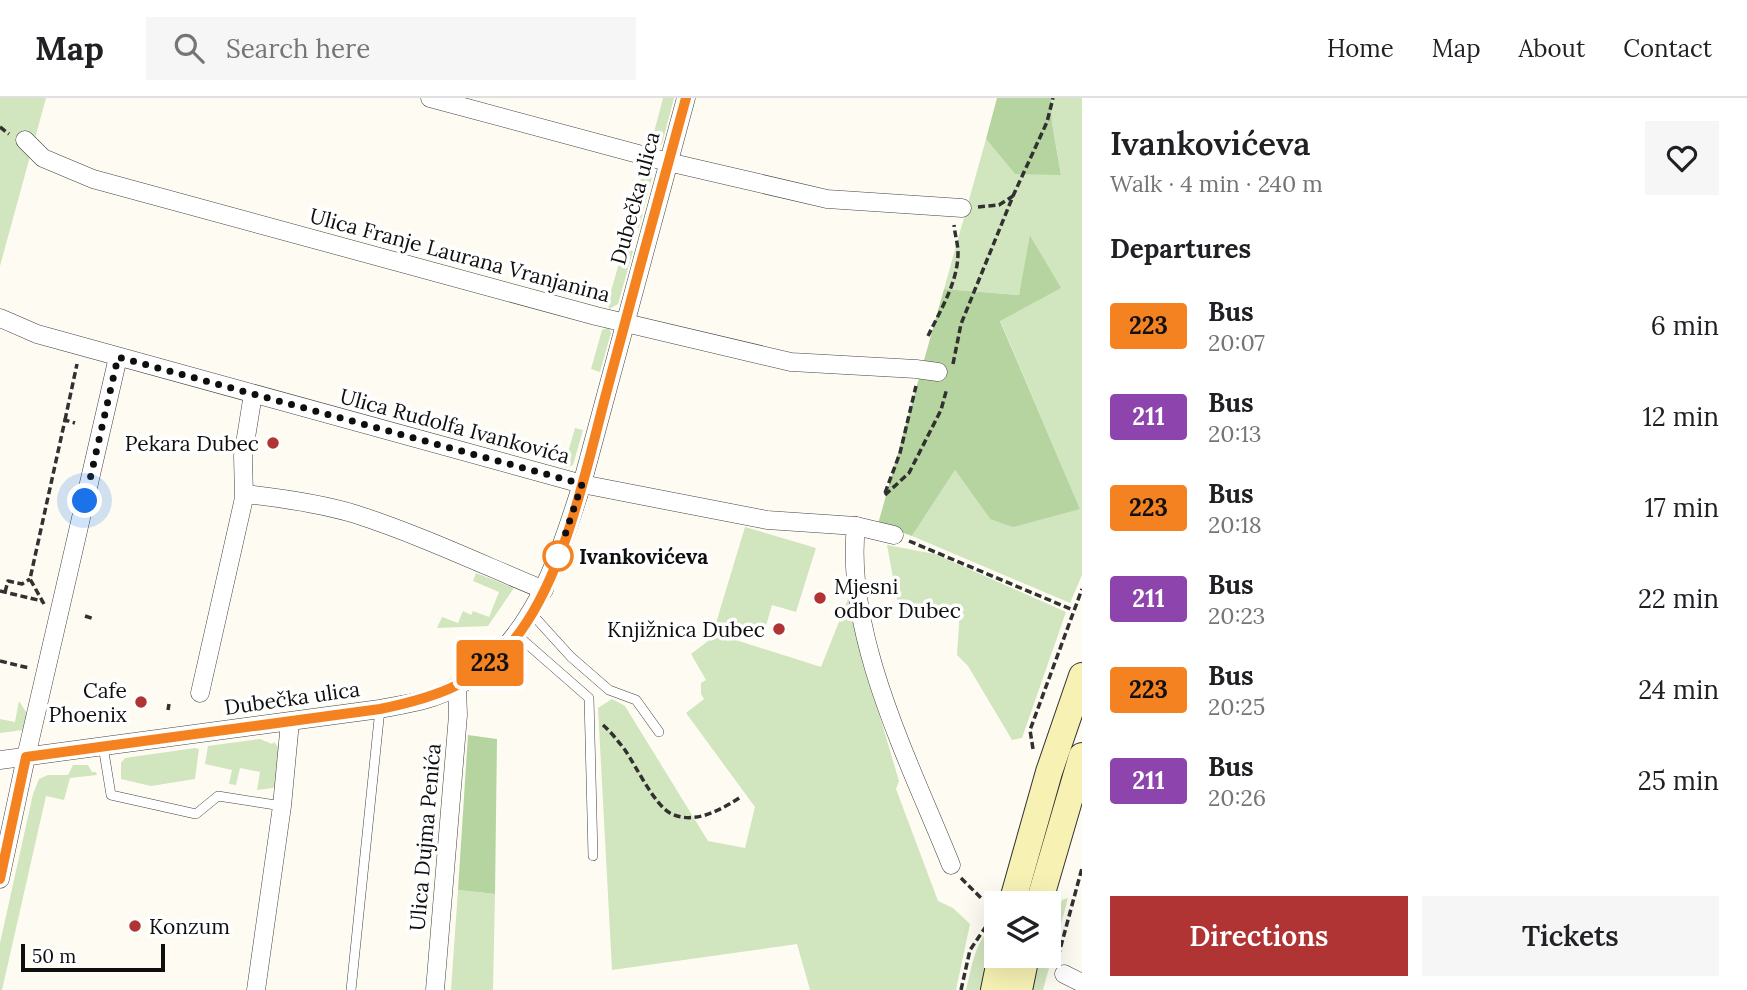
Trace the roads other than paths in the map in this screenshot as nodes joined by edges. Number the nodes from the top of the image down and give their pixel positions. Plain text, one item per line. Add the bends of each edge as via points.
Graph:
1 (430, 98) edge
2 (686, 98) edge
3 (25, 140) dead end
4 (668, 162) junction
5 (959, 208) road end
6 (0, 318) edge
7 (625, 323) junction
8 (118, 357) junction
9 (945, 378) road end
10 (253, 394) junction
11 (582, 484) junction
12 (245, 494) junction
13 (856, 526) junction
14 (894, 535) road end
15 (544, 590) junction
16 (531, 613) junction
17 (517, 635) junction
18 (1082, 676) edge
19 (457, 687) junction
20 (200, 693) dead end
21 (380, 709) junction
22 (290, 722) junction
23 (659, 732) dead end
24 (103, 746) junction
25 (1082, 756) edge
26 (26, 757) junction
27 (0, 760) edge
28 (282, 806) junction
29 (593, 856) dead end
30 (951, 865) road end
31 (0, 879) edge
32 (1015, 891) edge
33 (1043, 891) edge
34 (999, 968) edge
35 (1024, 968) edge
36 (1060, 972) road end
37 (1082, 983) edge
38 (256, 990) edge
39 (351, 990) edge
40 (435, 990) edge
41 (994, 990) edge
42 (1019, 990) edge

1 - 4 street
2 - 4 street, Dubečka ulica
3 - 7 street, Ulica Franje Laurana Vranjanina via 43,158 93,179
4 - 5 street via 827,199
4 - 7 street, Dubečka ulica
6 - 8 street, Ulica Rudolfa Ivankovića via 37,334
7 - 9 street, Ulica Franje Laurana Vranjanina via 791,362 920,369
7 - 11 street, Dubečka ulica
8 - 10 street, Ulica Rudolfa Ivankovića
8 - 26 street
10 - 11 street, Ulica Rudolfa Ivankovića
10 - 12 street via 243,456
11 - 13 street, Ulica Rudolfa Ivankovića via 767,520
11 - 15 street, Dubečka ulica
12 - 15 street via 353,513
12 - 20 street
13 - 14 street, Ulica Rudolfa Ivankovića
13 - 30 street via 862,616 884,699
15 - 16 street, Dubečka ulica
16 - 17 street, Dubečka ulica
16 - 23 lane via 609,690 636,701
17 - 19 street, Dubečka ulica via 493,661
17 - 29 lane via 589,698
18 - 32 street
19 - 21 street, Dubečka ulica via 421,701
19 - 40 street, Ulica Dujma Penića
21 - 22 street, Dubečka ulica
21 - 39 lane
22 - 24 street, Dubečka ulica
22 - 28 street
24 - 26 street, Dubečka ulica
24 - 28 lane via 111,795 196,814 218,796
25 - 33 street
26 - 27 street, Dubečka ulica
26 - 31 street
28 - 38 street
34 - 41 street
35 - 42 street
36 - 37 street

